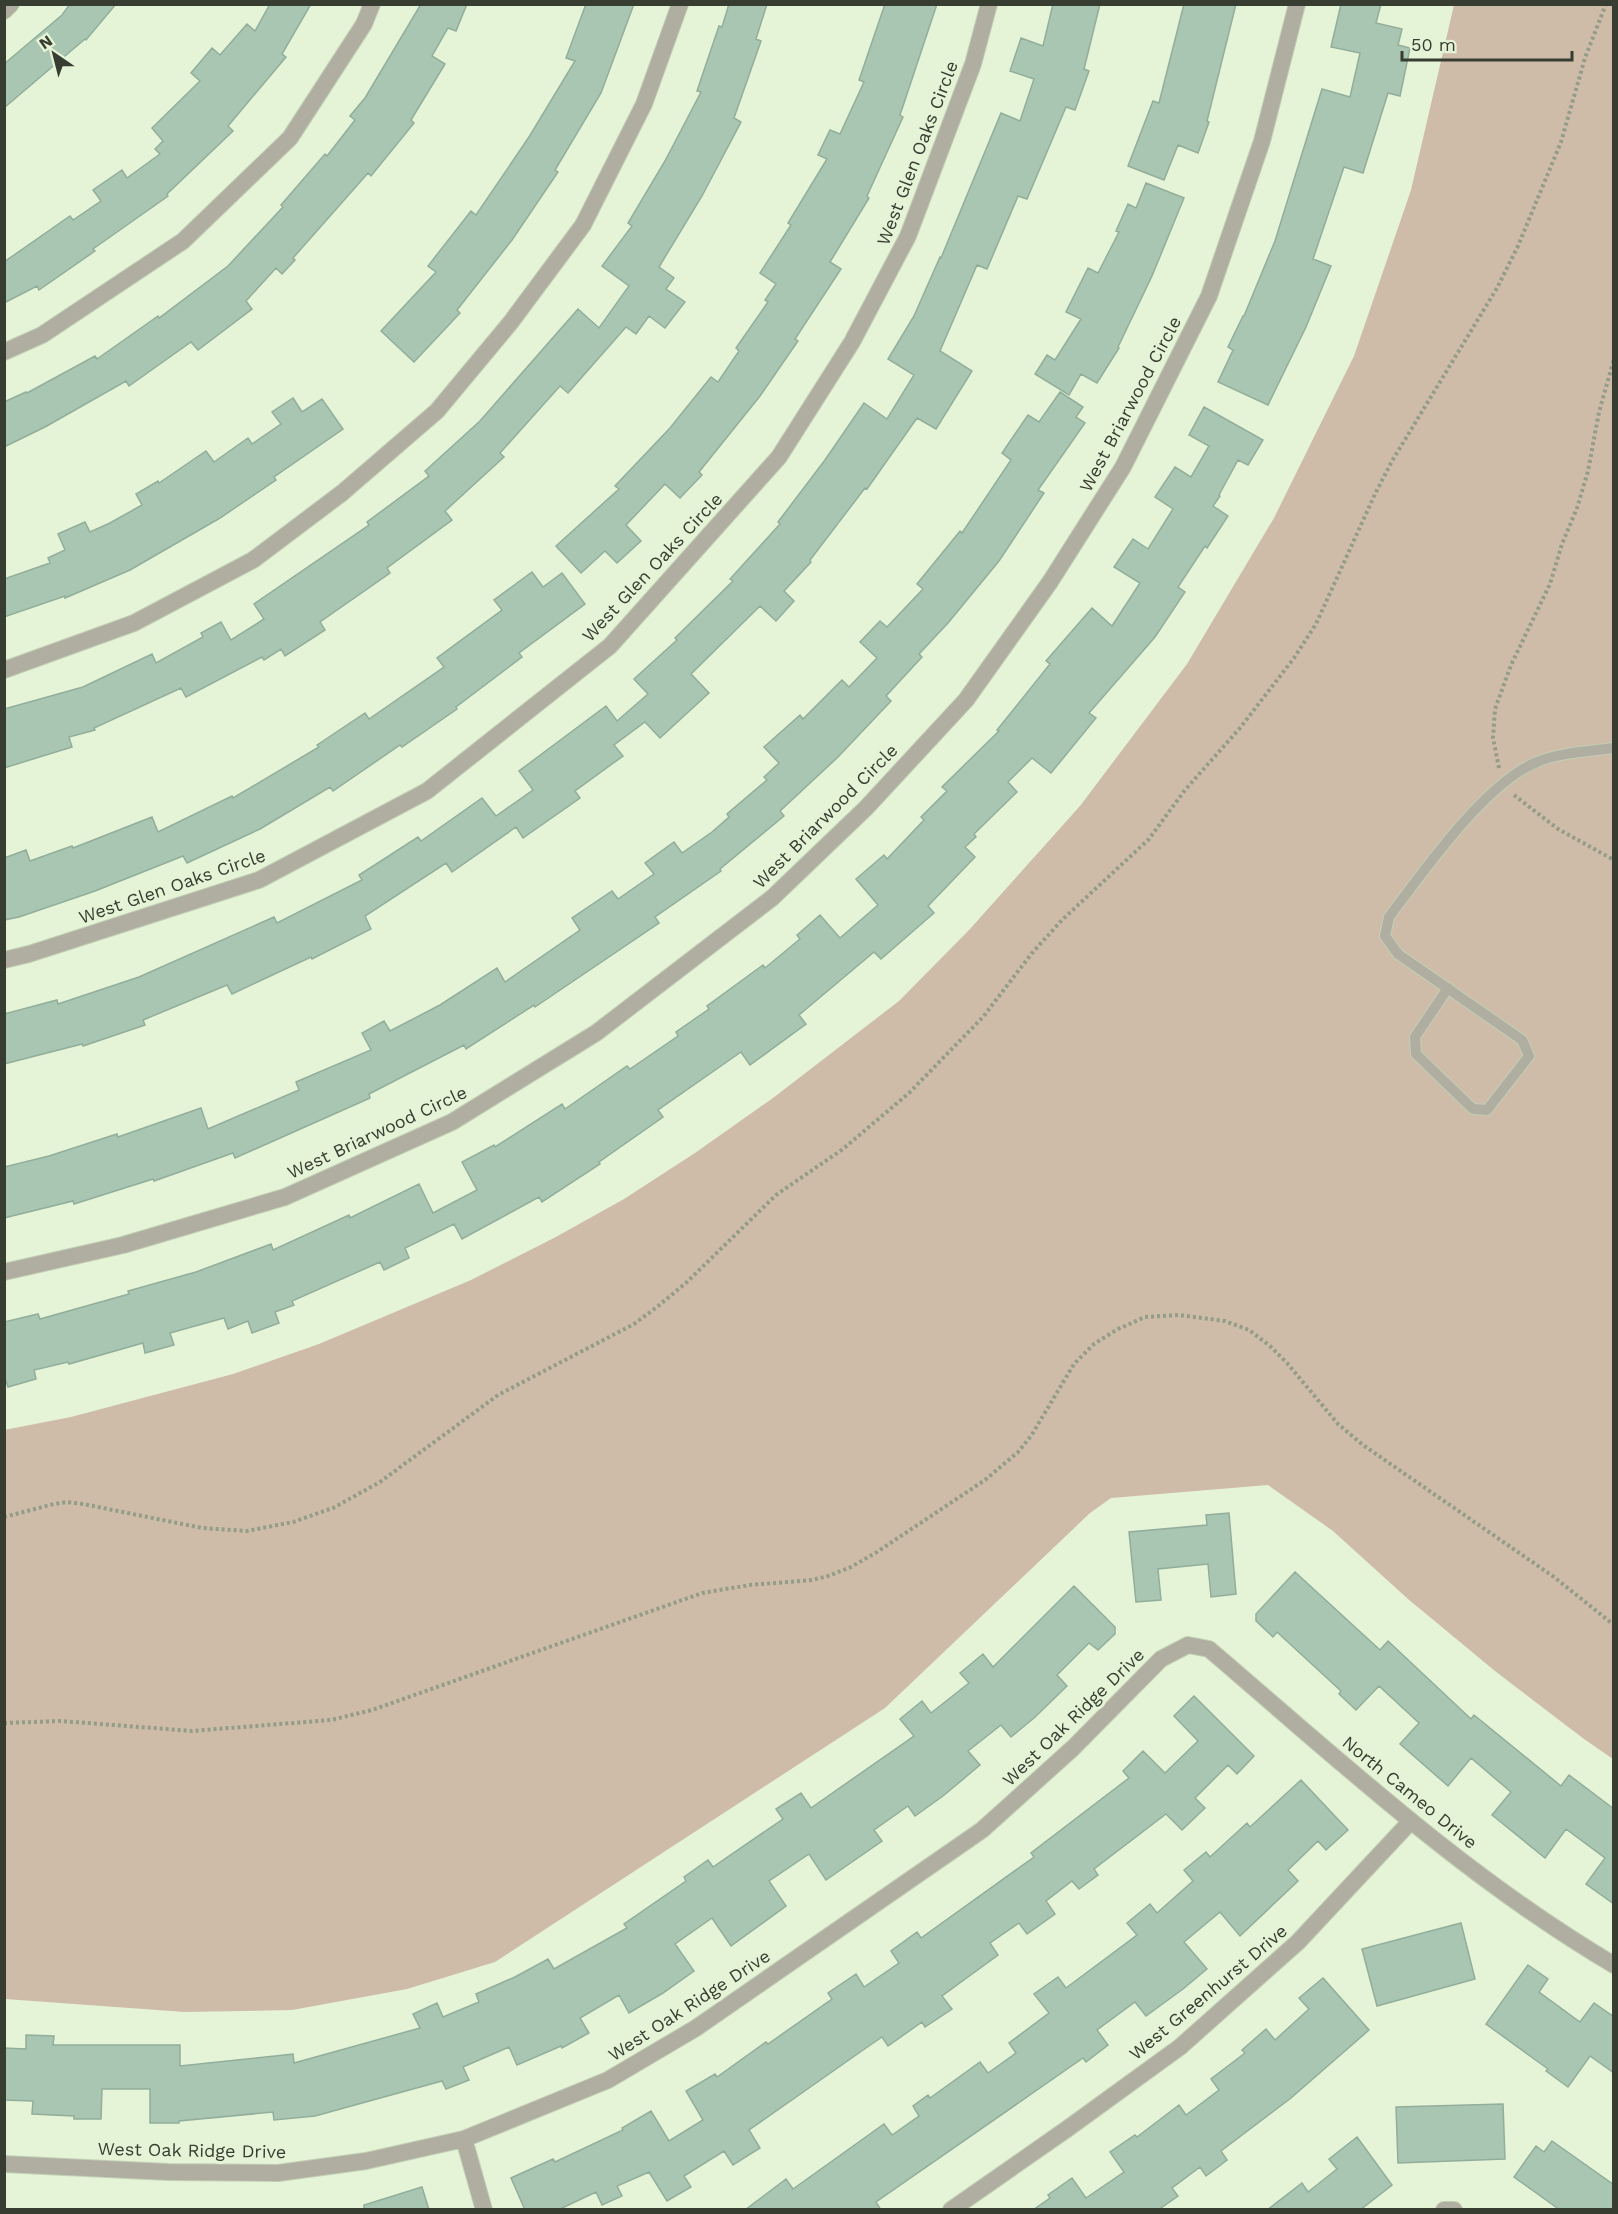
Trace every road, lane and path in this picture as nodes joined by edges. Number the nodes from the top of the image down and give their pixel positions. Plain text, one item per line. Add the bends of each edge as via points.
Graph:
1 (11, 4) edge
2 (372, 4) edge
3 (680, 4) edge
4 (989, 4) edge
5 (1297, 4) edge
6 (1606, 4) edge
7 (4, 11) edge
8 (4, 352) edge
9 (1614, 359) edge
10 (4, 670) edge
11 (1614, 748) edge
12 (1505, 782) junction
13 (1614, 860) edge
14 (4, 960) edge
15 (1448, 988) junction
16 (4, 1272) edge
17 (4, 1517) edge
18 (1614, 1625) edge
19 (1188, 1645) joint
20 (4, 1723) edge
21 (1411, 1821) junction
22 (1614, 1965) edge
23 (464, 2139) junction
24 (4, 2164) edge
25 (484, 2210) edge
26 (951, 2210) edge
27 (1444, 2210) edge
28 (1454, 2210) edge

1 - 7 street
2 - 8 street via 364,24 290,138 183,241 42,335
3 - 10 street via 644,104 583,225 511,322 437,411 342,493 253,560 134,623
4 - 14 street, West Glen Oaks Circle via 973,64 908,237 852,342 779,457 610,646 427,791 259,880
5 - 16 street, West Briarwood Circle via 1262,141 1209,296 1123,467 1050,582 966,700 866,807 772,898 605,1026 452,1122 285,1197 123,1245
6 - 17 path via 1561,142 1518,246 1497,288 1387,469 1316,624 1247,720 1185,790 1149,839 1062,920 983,1017 909,1093 843,1149 776,1195 687,1282 634,1324 498,1395 380,1482 333,1508 293,1522 247,1531 202,1528 67,1502
9 - 12 path via 1577,508 1550,584 1510,665 1495,709 1494,751
11 - 12 lane via 1537,762
12 - 13 path via 1515,796 1558,829
12 - 15 lane via 1470,815 1389,917 1385,936 1398,954
15 - 15 lane via 1522,1040 1529,1056 1487,1110 1473,1109 1416,1054 1415,1037
18 - 20 path via 1554,1577 1363,1445 1338,1424 1282,1357 1249,1330 1225,1321 1179,1315 1145,1317 1094,1344 1074,1364 1031,1436 985,1480 877,1552 828,1576 702,1593 372,1710 331,1720 192,1731 61,1720
19 - 21 street, North Cameo Drive via 1209,1649
19 - 23 street, West Oak Ridge Drive via 1161,1659 1073,1748 982,1830 696,2028 608,2080
21 - 22 street, North Cameo Drive via 1525,1909
21 - 26 street, West Greenhurst Drive via 1298,1942 1180,2047
23 - 24 street, West Oak Ridge Drive via 366,2161 278,2173
23 - 25 street
27 - 28 street

